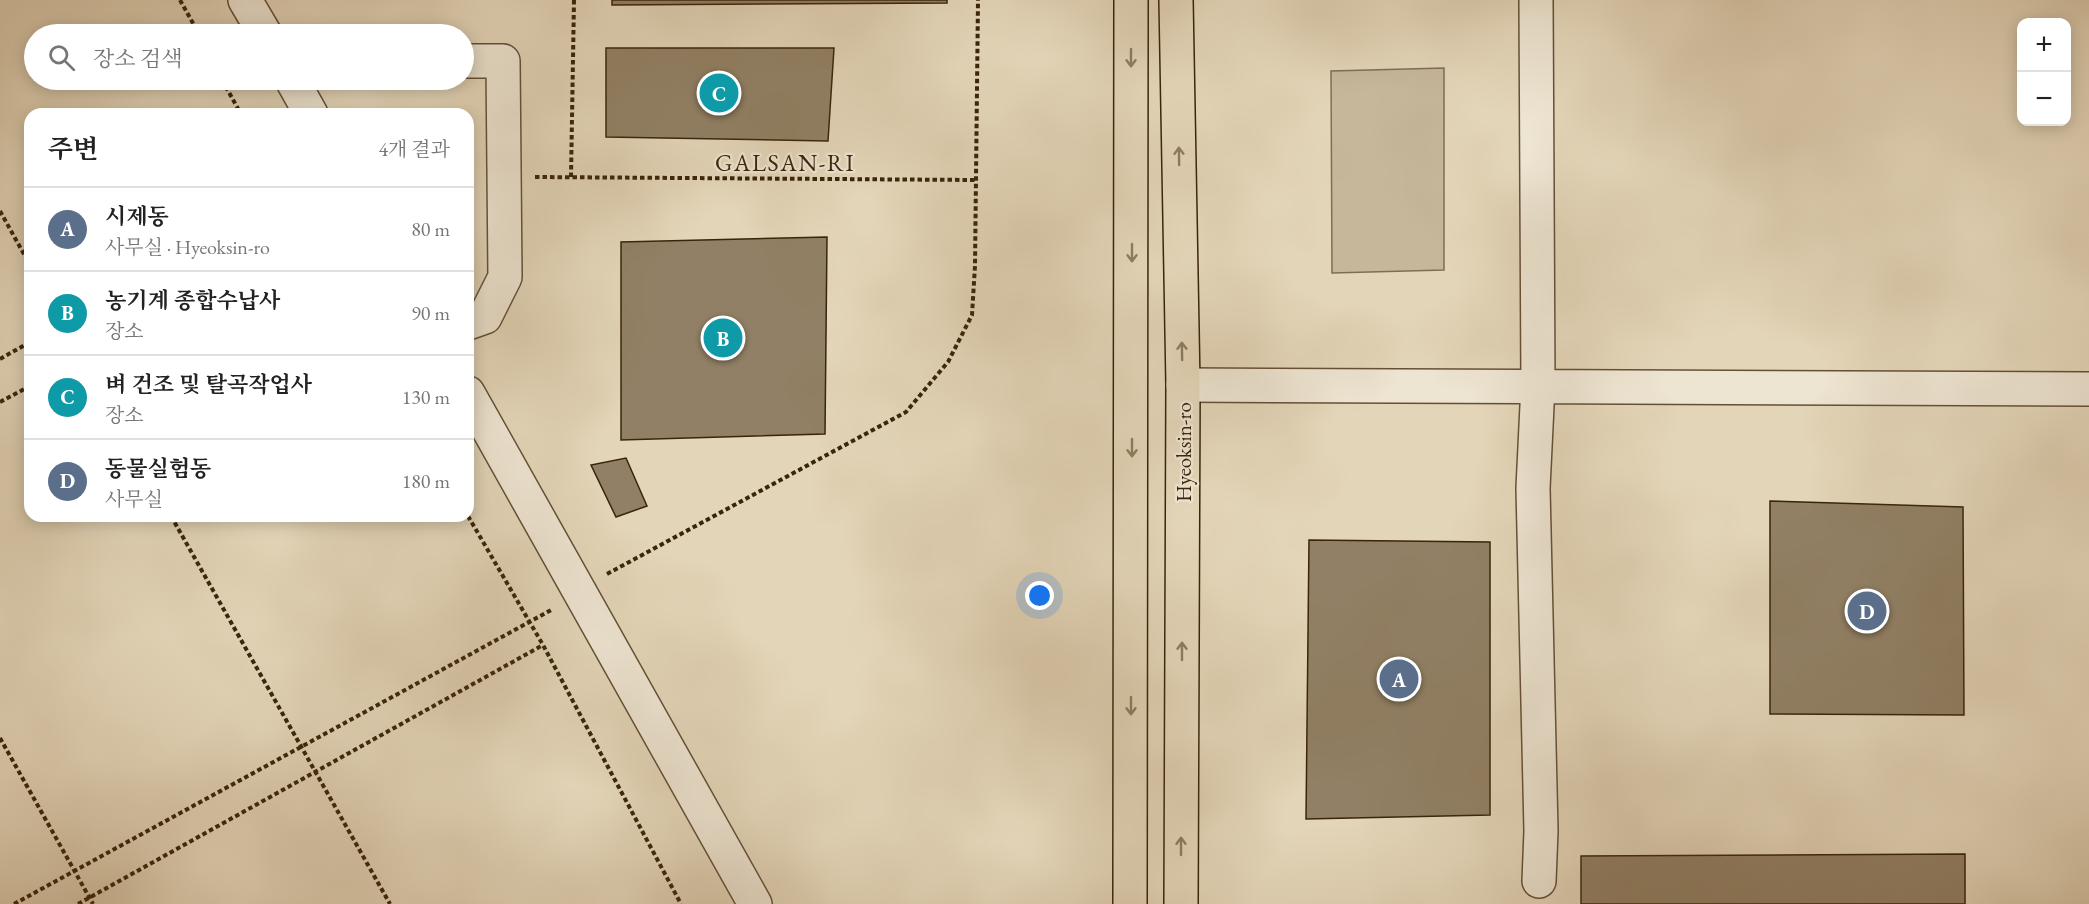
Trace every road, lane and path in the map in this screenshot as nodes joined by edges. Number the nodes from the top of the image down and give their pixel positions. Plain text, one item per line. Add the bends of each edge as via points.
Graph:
1 (180, 0) edge
2 (245, 0) edge
3 (574, 0) edge
4 (978, 0) edge
5 (1131, 0) edge
6 (1176, 0) edge
7 (1536, 0) edge
8 (193, 24) edge
9 (260, 24) edge
10 (474, 61) edge
11 (228, 90) edge
12 (298, 90) edge
13 (238, 108) edge
14 (308, 108) edge
15 (504, 177) junction
16 (571, 177) junction
17 (976, 180) junction
18 (0, 211) edge
19 (24, 254) edge
20 (474, 321) edge
21 (24, 345) edge
22 (0, 359) edge
23 (1183, 385) junction
24 (1538, 385) junction
25 (2089, 388) edge
26 (24, 389) edge
27 (0, 402) edge
28 (474, 404) edge
29 (174, 522) edge
30 (471, 522) edge
31 (580, 592) junction
32 (529, 623) junction
33 (543, 645) junction
34 (0, 738) edge
35 (302, 747) junction
36 (316, 771) junction
37 (74, 870) junction
38 (1539, 881) dead end
39 (90, 898) junction
40 (14, 904) edge
41 (78, 904) edge
42 (93, 904) edge
43 (390, 904) edge
44 (681, 904) edge
45 (755, 904) edge
46 (1130, 904) edge
47 (1181, 904) edge

1 - 8 path
2 - 9 lane
3 - 16 path
4 - 17 path
5 -> 46 main road
23 -> 6 main road, Hyeoksin-ro
7 - 24 lane
10 - 15 lane via 503,61
11 - 13 path
12 - 14 lane
15 - 16 path
15 - 20 lane via 505,276 485,317
16 - 17 path
17 - 31 path via 972,315 948,362 906,412
18 - 19 path
21 - 22 path
23 - 24 lane
47 -> 23 main road, Hyeoksin-ro
24 - 25 lane
24 - 38 lane via 1533,488
26 - 27 path
28 - 31 lane
29 - 35 path
30 - 32 path
31 - 32 path
31 - 45 lane
32 - 33 path
32 - 35 path
33 - 36 path
33 - 44 path
34 - 37 path
35 - 36 path
35 - 37 path
36 - 39 path
36 - 43 path
37 - 39 path
37 - 40 path
39 - 41 path
39 - 42 path

